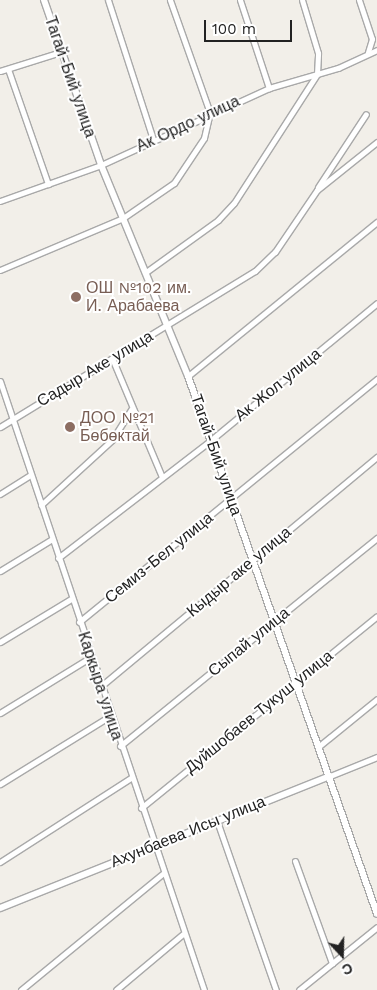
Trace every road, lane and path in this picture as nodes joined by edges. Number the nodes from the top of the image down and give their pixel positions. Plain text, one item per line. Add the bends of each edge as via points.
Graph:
1 (44, 0) edge
2 (108, 0) edge
3 (170, 0) edge
4 (240, 0) edge
5 (302, 0) edge
6 (359, 0) edge
7 (377, 50) edge
8 (61, 52) junction
9 (368, 53) junction
10 (8, 69) junction
11 (0, 71) edge
12 (316, 74) junction
13 (269, 88) junction
14 (210, 113) junction
15 (366, 114) dead end
16 (153, 139) junction
17 (377, 142) edge
18 (101, 165) junction
19 (48, 184) junction
20 (317, 190) junction
21 (0, 201) edge
22 (123, 218) junction
23 (377, 222) edge
24 (0, 270) edge
25 (146, 272) junction
26 (377, 303) edge
27 (169, 325) junction
28 (112, 358) junction
29 (188, 376) junction
30 (377, 379) edge
31 (0, 381) edge
32 (131, 410) junction
33 (12, 419) junction
34 (0, 427) edge
35 (211, 440) junction
36 (377, 457) edge
37 (31, 475) junction
38 (162, 477) junction
39 (0, 494) edge
40 (231, 498) junction
41 (41, 505) junction
42 (377, 538) edge
43 (52, 539) junction
44 (58, 558) junction
45 (252, 561) junction
46 (0, 571) edge
47 (71, 599) junction
48 (377, 616) edge
49 (79, 622) junction
50 (272, 624) junction
51 (0, 642) edge
52 (91, 657) junction
53 (100, 686) junction
54 (293, 686) junction
55 (377, 699) edge
56 (0, 712) edge
57 (110, 716) junction
58 (120, 746) junction
59 (318, 747) junction
60 (377, 757) edge
61 (330, 776) junction
62 (131, 778) junction
63 (0, 784) edge
64 (141, 808) junction
65 (217, 821) junction
66 (154, 846) junction
67 (295, 861) dead end
68 (0, 862) edge
69 (162, 874) junction
70 (0, 908) edge
71 (377, 914) edge
72 (377, 927) edge
73 (183, 934) junction
74 (332, 963) junction
75 (21, 990) edge
76 (116, 990) edge
77 (204, 990) edge
78 (276, 990) edge
79 (299, 990) edge

1 - 8 street, Тагай-Бий улица
2 - 16 street
3 - 14 street
4 - 13 street
5 - 12 street via 318,53
6 - 9 street via 372,39
7 - 9 street, Ак Ордо улица
8 - 10 street
8 - 18 street, Тагай-Бий улица
9 - 12 street, Ак Ордо улица
10 - 11 street
10 - 19 street
12 - 13 street, Ак Ордо улица
12 - 25 street via 234,203 218,220
13 - 14 street, Ак Ордо улица
14 - 16 street, Ак Ордо улица
14 - 22 street via 204,138 174,183
15 - 20 street, Садыр Аке улица
16 - 18 street, Ак Ордо улица
17 - 20 street, Садыр Аке улица
18 - 19 street, Ак Ордо улица
18 - 22 street, Тагай-Бий улица
19 - 21 street, Ак Ордо улица
20 - 27 street, Садыр Аке улица via 275,252 256,271
22 - 24 street
22 - 25 street, Тагай-Бий улица
23 - 29 street
25 - 27 street, Тагай-Бий улица
26 - 35 street, Ак Жол улица
27 - 28 street, Садыр Аке улица
27 - 29 street, Тагай-Бий улица
28 - 32 street
28 - 33 street, Садыр Аке улица
29 - 35 street, Тагай-Бий улица
30 - 40 street, Семиз-Бел улица
31 - 33 street, Каркыра улица
32 - 38 street
32 - 41 street via 112,440
33 - 34 street, Садыр Аке улица
33 - 37 street, Каркыра улица
35 - 38 street, Ак Жол улица
35 - 40 street, Тагай-Бий улица
36 - 45 street, Кыдыр аке улица
37 - 39 street
37 - 41 street, Каркыра улица
38 - 44 street, Ак Жол улица
40 - 45 street, Тагай-Бий улица
40 - 49 street, Семиз-Бел улица
41 - 43 street, Каркыра улица
42 - 50 street, Сыпай улица
43 - 44 street, Каркыра улица
43 - 46 street
44 - 47 street, Каркыра улица
45 - 50 street, Тагай-Бий улица
45 - 53 street, Кыдыр аке улица
47 - 49 street, Каркыра улица
47 - 51 street
48 - 54 street, Дуйшобаев Тукуш улица
49 - 52 street, Каркыра улица
50 - 54 street, Тагай-Бий улица
50 - 58 street, Сыпай улица
52 - 53 street, Каркыра улица
52 - 56 street
53 - 57 street, Каркыра улица
54 - 59 street, Тагай-Бий улица
54 - 64 street, Дуйшобаев Тукуш улица
55 - 59 street
57 - 58 street, Каркыра улица
57 - 63 street
58 - 62 street, Каркыра улица
59 - 61 street, Тагай-Бий улица
60 - 61 street, Ахунбаева Исы улица
61 - 65 street, Ахунбаева Исы улица
61 - 71 street, Тагай-Бий улица
62 - 64 street, Каркыра улица
62 - 68 street
64 - 66 street, Каркыра улица
65 - 66 street, Ахунбаева Исы улица
65 - 78 street
66 - 69 street, Каркыра улица
66 - 70 street, Ахунбаева Исы улица
67 - 74 street
69 - 73 street, Каркыра улица
69 - 75 street
72 - 74 street
73 - 76 street
73 - 77 street, Каркыра улица
74 - 79 street

